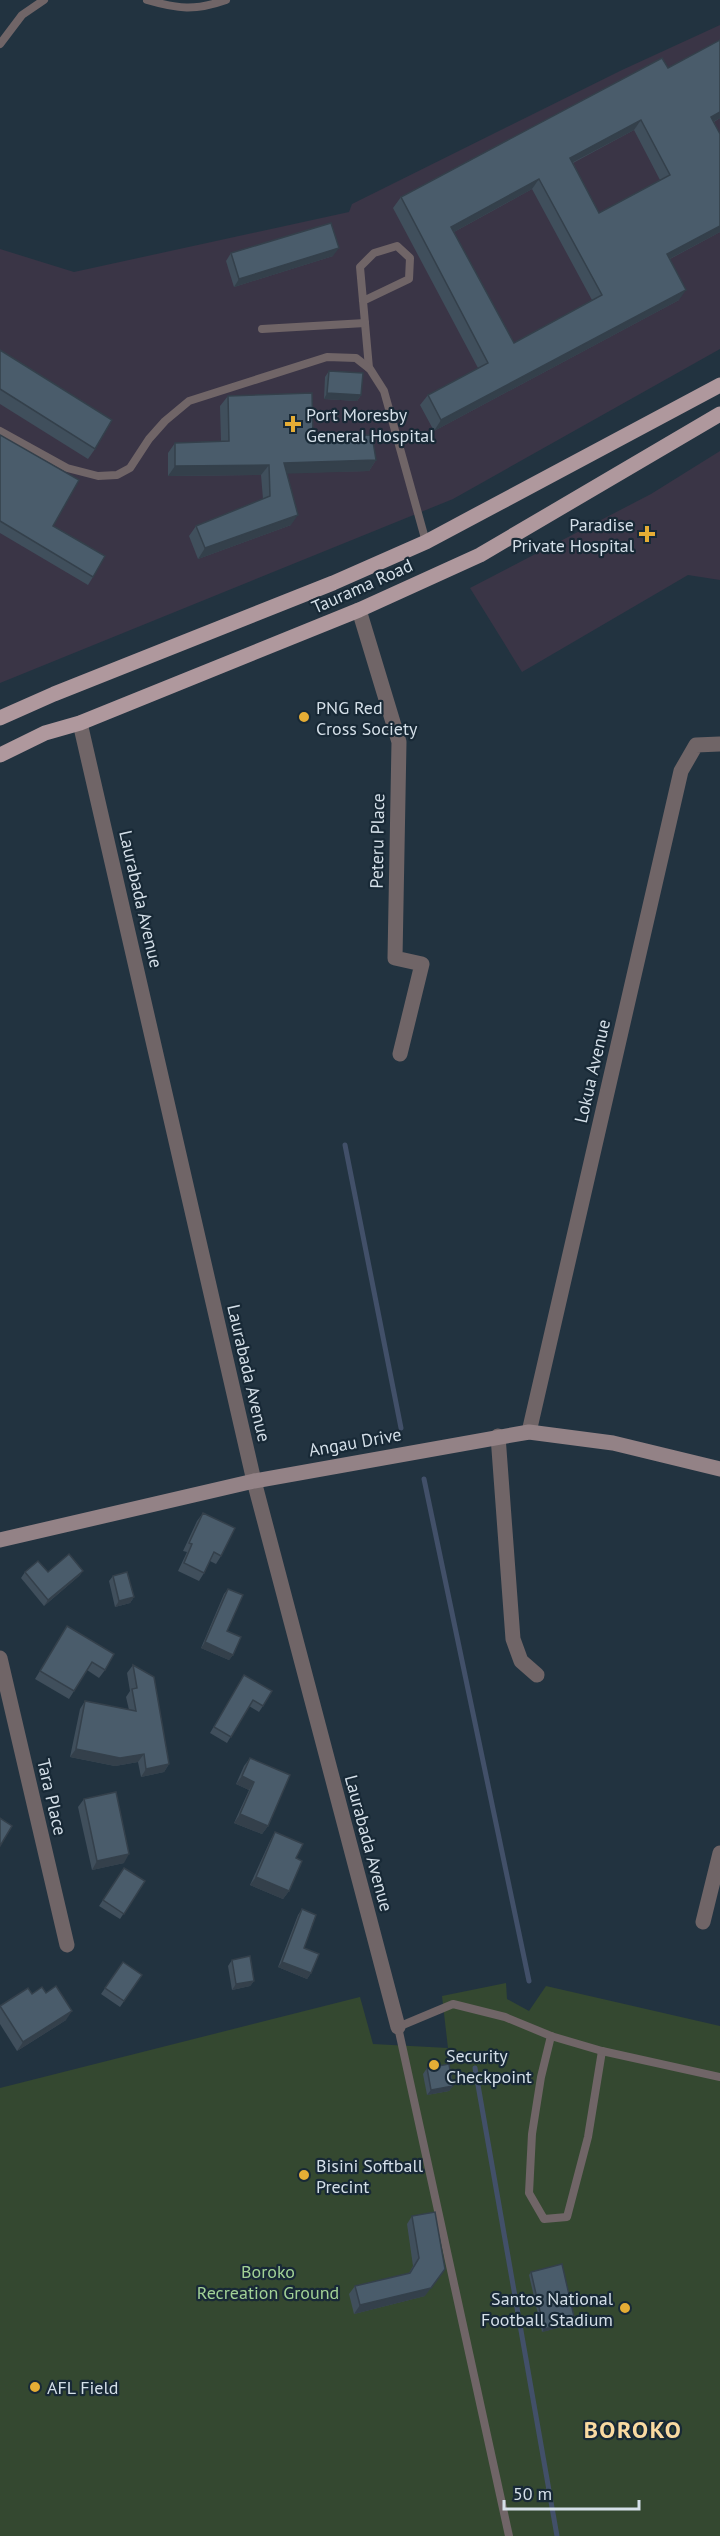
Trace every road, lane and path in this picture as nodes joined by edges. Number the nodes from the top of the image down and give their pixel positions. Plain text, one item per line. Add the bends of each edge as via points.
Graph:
1 (44, 0) edge
2 (147, 0) edge
3 (226, 0) edge
4 (0, 44) edge
5 (363, 301) junction
6 (365, 323) junction
7 (262, 329) dead end
8 (369, 369) junction
9 (720, 385) edge
10 (720, 414) edge
11 (0, 430) edge
12 (426, 542) junction
13 (359, 610) junction
14 (0, 718) edge
15 (81, 723) junction
16 (720, 744) edge
17 (3, 749) edge
18 (400, 1054) dead end
19 (528, 1432) junction
20 (498, 1436) junction
21 (720, 1468) edge
22 (254, 1481) junction
23 (0, 1540) edge
24 (0, 1658) edge
25 (537, 1675) dead end
26 (720, 1853) edge
27 (703, 1922) dead end
28 (67, 1945) dead end
29 (398, 2027) junction
30 (551, 2036) junction
31 (602, 2051) junction
32 (720, 2077) edge
33 (509, 2536) edge

1 - 4 lane via 22,15
2 - 3 lane via 194,9
5 - 5 lane via 410,279 410,258 397,246 374,254 360,267
5 - 6 lane
6 - 7 lane
6 - 8 lane
8 - 11 lane via 356,358 327,357 189,401 149,439 130,468 117,475 98,476 67,468
8 - 12 lane via 384,391
9 - 12 main road, Taurama Road
10 - 13 main road, Taurama Road via 480,555
12 - 14 main road, Taurama Road
13 - 15 main road, Taurama Road
13 - 18 street, Peteru Place via 399,742 395,958 422,964
15 - 17 main road, Taurama Road
15 - 22 street, Laurabada Avenue
16 - 19 street, Lokua Avenue via 696,745 681,771
19 - 20 street, Angau Drive
19 - 21 street, Angau Drive via 613,1443
20 - 22 street, Angau Drive
20 - 25 street via 513,1639 521,1661
22 - 23 street, Angau Drive
22 - 29 street, Laurabada Avenue
24 - 28 street, Tara Place
26 - 27 street
29 - 30 lane via 453,2004 505,2017
29 - 33 lane
30 - 31 lane
30 - 31 lane via 532,2134 529,2193 544,2219 567,2217 588,2137
31 - 32 lane

